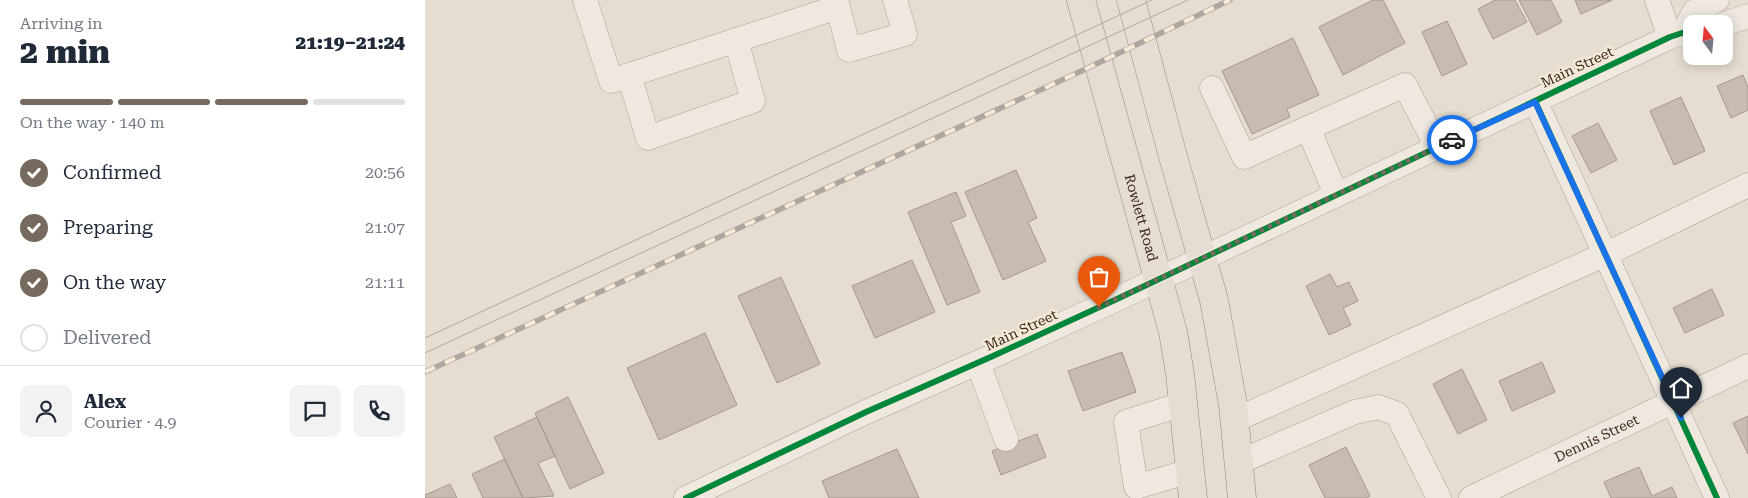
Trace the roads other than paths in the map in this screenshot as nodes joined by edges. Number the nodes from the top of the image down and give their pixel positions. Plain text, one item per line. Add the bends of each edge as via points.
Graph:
1 (585, 0) edge
2 (895, 0) edge
3 (1081, 0) edge
4 (1131, 0) edge
5 (1657, 0) edge
6 (1717, 0) edge
7 (837, 4) edge
8 (1748, 16) edge
9 (1733, 21) edge
10 (1682, 32) edge
11 (736, 40) junction
12 (629, 75) junction
13 (1212, 88) dead end
14 (1535, 102) junction
15 (1307, 128) junction
16 (1437, 147) junction
17 (1748, 185) edge
18 (1336, 194) junction
19 (1606, 254) junction
20 (1204, 257) junction
21 (1158, 280) junction
22 (978, 363) junction
23 (1748, 366) edge
24 (1674, 402) junction
25 (1183, 404) junction
26 (1235, 420) junction
27 (1006, 439) dead end
28 (1239, 462) junction
29 (1190, 471) junction
30 (686, 498) edge
31 (1193, 498) edge
32 (1242, 498) edge
33 (1439, 498) edge
34 (1471, 498) edge
35 (1717, 498) edge

1 - 12 street via 611,81
2 - 7 street via 905,34 849,50
3 - 21 main road, Rowlett Road
4 - 20 main road
5 - 10 street
6 - 10 street via 1694,12
7 - 11 street
8 - 9 street
10 - 14 street, Main Street
11 - 12 street
11 - 12 street via 753,101 648,138
13 - 15 street via 1244,156
14 - 16 street, Main Street
14 - 19 street
15 - 16 street via 1405,85
15 - 18 street
16 - 18 street, Main Street
17 - 19 street
18 - 20 street, Main Street
19 - 24 street
19 - 26 street
20 - 21 street, Main Street
20 - 26 main road via 1221,330
21 - 22 street, Main Street
21 - 25 main road, Rowlett Road via 1173,332
22 - 27 street
22 - 30 street, Main Street via 866,412
23 - 24 street, Dennis Street
24 - 34 street, Dennis Street
24 - 35 street
25 - 29 main road, Rowlett Road
25 - 29 street via 1126,422 1136,487
26 - 28 main road
28 - 32 main road
28 - 33 street via 1355,412 1378,407 1397,414
29 - 31 main road, Rowlett Road

